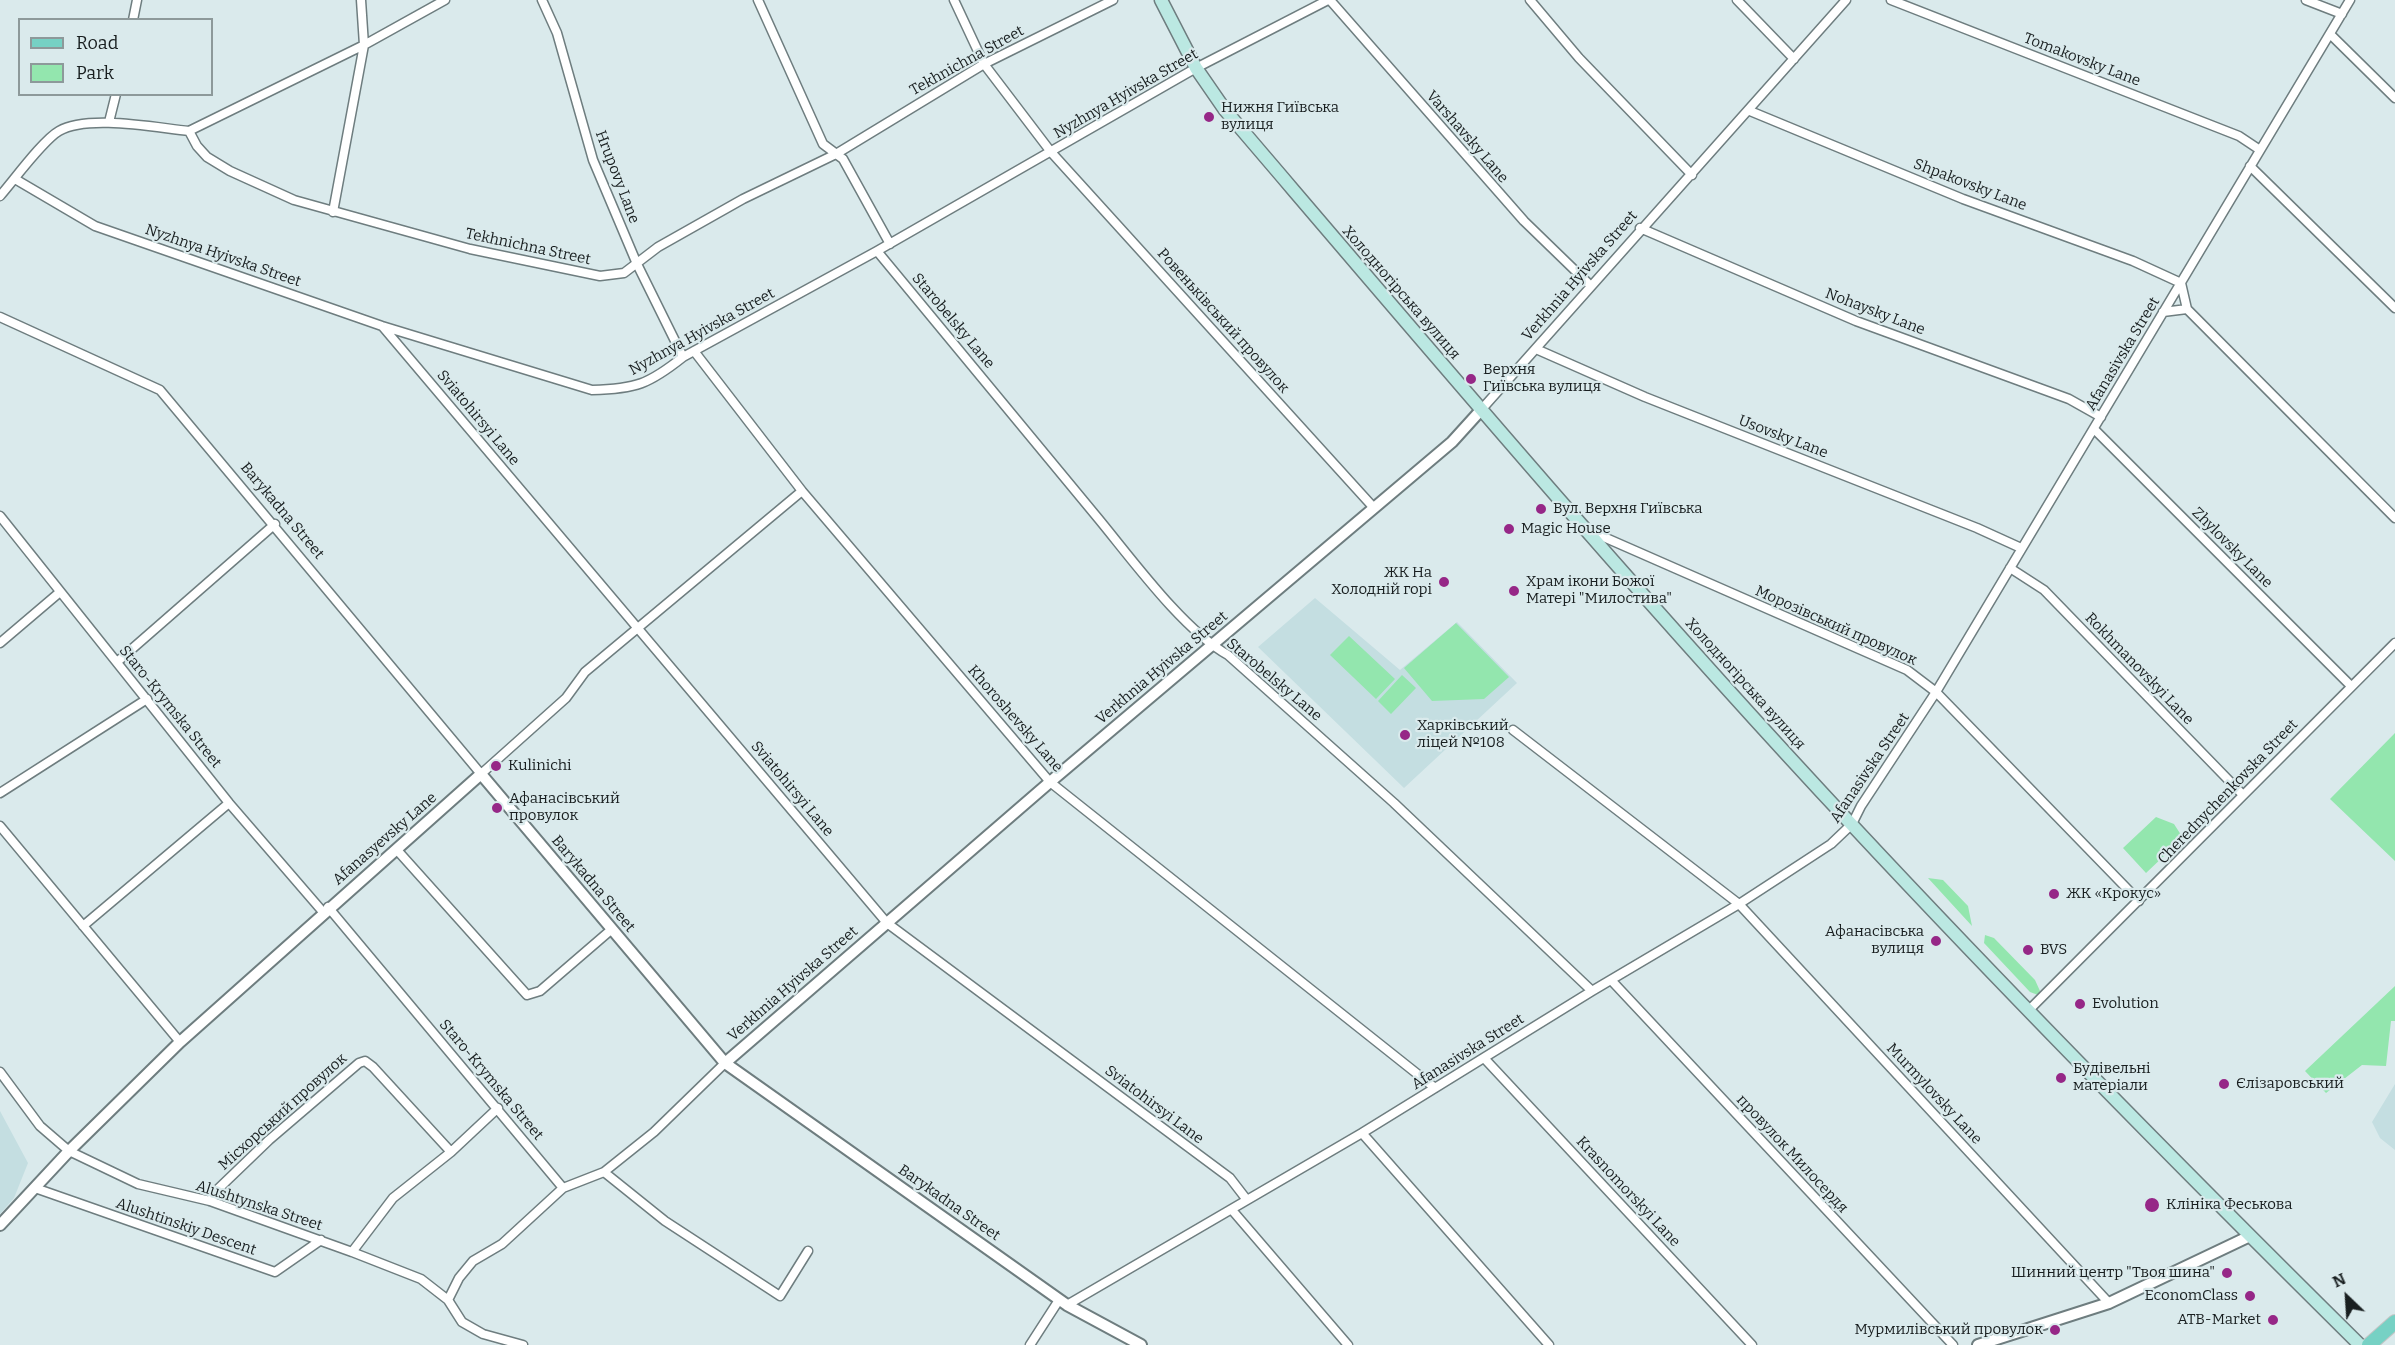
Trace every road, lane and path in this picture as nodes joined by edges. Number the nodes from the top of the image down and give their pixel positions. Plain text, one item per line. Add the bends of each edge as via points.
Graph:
1 (137, 0) edge
2 (361, 0) edge
3 (445, 0) edge
4 (542, 0) edge
5 (758, 0) edge
6 (954, 0) edge
7 (1113, 0) edge
8 (1161, 0) edge
9 (1329, 0) edge
10 (1530, 0) edge
11 (1737, 0) edge
12 (1846, 0) edge
13 (1891, 0) edge
14 (2306, 0) edge
15 (2350, 0) edge
16 (2342, 14) junction
17 (133, 18) edge
18 (2330, 34) junction
19 (364, 45) junction
20 (1794, 59) junction
21 (984, 64) junction
22 (1196, 68) junction
23 (116, 96) edge
24 (2395, 98) edge
25 (1750, 111) junction
26 (109, 123) junction
27 (189, 131) junction
28 (2260, 150) junction
29 (1051, 152) junction
30 (836, 153) junction
31 (2250, 166) junction
32 (1692, 175) junction
33 (15, 179) junction
34 (0, 196) edge
35 (333, 212) junction
36 (1640, 228) junction
37 (890, 244) junction
38 (877, 251) junction
39 (637, 264) junction
40 (2181, 284) junction
41 (1590, 285) junction
42 (2395, 308) edge
43 (2187, 309) junction
44 (2163, 312) junction
45 (0, 317) edge
46 (382, 326) junction
47 (1536, 349) junction
48 (693, 351) junction
49 (683, 357) junction
50 (1481, 410) junction
51 (2101, 417) junction
52 (2094, 429) junction
53 (802, 491) junction
54 (1374, 508) junction
55 (0, 516) edge
56 (2395, 518) edge
57 (275, 524) junction
58 (1586, 530) junction
59 (2021, 548) junction
60 (2010, 568) junction
61 (60, 592) junction
62 (639, 628) junction
63 (0, 643) edge
64 (2395, 643) edge
65 (1211, 645) junction
66 (117, 662) junction
67 (2351, 686) junction
68 (1936, 692) junction
69 (147, 699) junction
70 (1513, 730) dead end
71 (481, 774) junction
72 (1050, 782) junction
73 (0, 793) edge
74 (2243, 795) junction
75 (230, 803) junction
76 (1852, 824) junction
77 (0, 826) edge
78 (397, 850) junction
79 (2139, 901) junction
80 (1738, 904) junction
81 (326, 910) junction
82 (887, 923) junction
83 (83, 926) junction
84 (612, 929) junction
85 (1611, 981) junction
86 (1592, 991) junction
87 (2029, 1010) junction
88 (180, 1042) junction
89 (1484, 1058) junction
90 (725, 1063) junction
91 (0, 1072) edge
92 (1435, 1088) junction
93 (498, 1108) junction
94 (1362, 1133) junction
95 (69, 1151) junction
96 (451, 1152) junction
97 (604, 1172) junction
98 (35, 1188) junction
99 (563, 1188) junction
100 (1247, 1200) junction
101 (210, 1201) junction
102 (1232, 1210) junction
103 (0, 1225) edge
104 (2250, 1236) junction
105 (321, 1240) junction
106 (808, 1251) dead end
107 (352, 1252) junction
108 (448, 1300) junction
109 (1063, 1302) junction
110 (2109, 1303) junction
111 (2395, 1322) edge
112 (523, 1345) edge
113 (1030, 1345) edge
114 (1141, 1345) edge
115 (1347, 1345) edge
116 (1549, 1345) edge
117 (1752, 1345) edge
118 (1953, 1345) edge
119 (1978, 1345) edge
120 (2360, 1345) edge
121 (2369, 1345) edge

1 - 17 street
2 - 19 street
3 - 19 street
4 - 39 street, Hrupovy Lane via 560,43 593,160
5 - 30 street via 823,144
6 - 21 street, Ровеньківський провулок
7 - 21 street, Tekhnichna Street
8 - 22 main road, Холодногірська вулиця
9 - 22 street, Nyzhnya Hyivska Street
9 - 41 street, Varshavsky Lane via 1524,221
10 - 32 street via 1579,58
11 - 20 street
12 - 20 street, Verkhnia Hyivska Street
13 - 28 street, Tomakovsky Lane via 2239,136
14 - 16 street
15 - 16 street, Afanasivska Street
16 - 18 street, Afanasivska Street
18 - 24 street
18 - 28 street, Afanasivska Street
19 - 27 street
19 - 35 street
20 - 25 street, Verkhnia Hyivska Street
21 - 29 street, Ровеньківський провулок
21 - 30 street, Tekhnichna Street
22 - 29 street, Nyzhnya Hyivska Street
22 - 50 main road, Холодногірська вулиця via 1224,110
23 - 26 street
25 - 32 street, Verkhnia Hyivska Street
25 - 40 street, Shpakovsky Lane via 1963,199 2133,261
26 - 27 street
26 - 33 street via 58,131
27 - 35 street, Tekhnichna Street via 196,146 230,171 294,200
28 - 31 street, Afanasivska Street
29 - 37 street, Nyzhnya Hyivska Street
29 - 54 street, Ровеньківський провулок
30 - 37 street
30 - 39 street, Tekhnichna Street via 743,199 658,247
31 - 40 street, Afanasivska Street
31 - 42 street
32 - 36 street, Verkhnia Hyivska Street
33 - 34 street
33 - 46 street, Nyzhnya Hyivska Street via 95,226
35 - 39 street, Tekhnichna Street via 470,249 600,276 624,273
36 - 41 street, Verkhnia Hyivska Street
36 - 51 street, Nohaysky Lane via 1856,321 2069,399
37 - 38 street, Nyzhnya Hyivska Street
38 - 48 street, Nyzhnya Hyivska Street
38 - 65 street, Starobelsky Lane via 1149,579
39 - 49 street, Hrupovy Lane
40 - 43 street
40 - 44 street, Afanasivska Street
41 - 47 street, Verkhnia Hyivska Street
43 - 44 street
43 - 56 street
44 - 51 street, Afanasivska Street
45 - 57 street, Barykadna Street via 160,390
46 - 49 street, Nyzhnya Hyivska Street via 592,390 627,389 660,375
46 - 62 street, Sviatohirsyi Lane
47 - 50 street, Verkhnia Hyivska Street
47 - 59 street, Usovsky Lane via 1645,397
48 - 49 street, Nyzhnya Hyivska Street
48 - 53 street, Khoroshevsky Lane
50 - 54 street, Verkhnia Hyivska Street via 1452,442
50 - 58 main road, Холодногірська вулиця
51 - 52 street, Afanasivska Street
52 - 59 street, Afanasivska Street
52 - 67 street, Zhylovsky Lane
53 - 62 street, Afanasyevsky Lane
53 - 72 street, Khoroshevsky Lane
54 - 65 street, Verkhnia Hyivska Street
55 - 61 street, Staro-Krymska Street
57 - 66 street
57 - 71 street, Barykadna Street
58 - 68 street, Морозівський провулок via 1907,670
58 - 76 main road, Холодногірська вулиця
59 - 60 street, Afanasivska Street
60 - 68 street, Afanasivska Street
60 - 74 street, Rokhmanovskyi Lane via 2044,590
61 - 63 street
61 - 66 street, Staro-Krymska Street
62 - 71 street, Afanasyevsky Lane via 585,672 566,698
62 - 82 street, Sviatohirsyi Lane
64 - 67 street, Cherednychenkovska Street
65 - 72 street, Verkhnia Hyivska Street
65 - 86 street, Starobelsky Lane via 1228,655 1394,803
66 - 69 street, Staro-Krymska Street
67 - 74 street, Cherednychenkovska Street
68 - 76 street, Afanasivska Street
68 - 79 street, Морозівський провулок
69 - 73 street
69 - 75 street, Staro-Krymska Street
70 - 80 street, Murmylovsky Lane
71 - 78 street, Afanasyevsky Lane
71 - 84 street, Barykadna Street
72 - 82 street, Verkhnia Hyivska Street
72 - 92 street, Khoroshevsky Lane
74 - 79 street, Cherednychenkovska Street
75 - 81 street, Staro-Krymska Street
75 - 83 street
76 - 80 street, Afanasivska Street via 1831,844
76 - 87 main road, Холодногірська вулиця
77 - 83 street
78 - 81 street, Afanasyevsky Lane
78 - 84 street via 527,996 540,991
79 - 87 street, Cherednychenkovska Street
80 - 85 street, Afanasivska Street
80 - 110 street, Murmylovsky Lane
81 - 88 street, Afanasyevsky Lane
81 - 93 street, Staro-Krymska Street
82 - 90 street, Verkhnia Hyivska Street
82 - 100 street, Sviatohirsyi Lane via 1230,1178
83 - 88 street
84 - 90 street, Barykadna Street
85 - 86 street, Afanasivska Street
85 - 118 street, провулок Милосердя
86 - 89 street, Afanasivska Street
87 - 104 main road, Холодногірська вулиця
88 - 95 street, Afanasyevsky Lane
89 - 92 street, Afanasivska Street
89 - 117 street, Krasnomorskyi Lane
90 - 97 street, Verkhnia Hyivska Street via 654,1132
90 - 109 street, Barykadna Street
91 - 95 street, Alushtynska Street via 40,1126
92 - 94 street, Afanasivska Street
93 - 96 street
93 - 99 street, Staro-Krymska Street
94 - 100 street, Afanasivska Street
94 - 116 street
95 - 98 street, Afanasyevsky Lane
95 - 101 street, Alushtynska Street via 138,1184
96 - 101 street, Місхорський провулок via 374,1067 359,1062 269,1140
96 - 107 street via 393,1198
97 - 99 street, Verkhnia Hyivska Street
97 - 106 street via 665,1221 780,1296
98 - 103 street, Afanasyevsky Lane
98 - 105 street, Alushtinskiy Descent via 274,1272
99 - 108 street, Verkhnia Hyivska Street via 502,1244 473,1261
100 - 102 street, Afanasivska Street
101 - 105 street, Alushtynska Street
102 - 109 street, Afanasivska Street
102 - 115 street
104 - 110 street
104 - 120 main road, Холодногірська вулиця
105 - 107 street, Alushtynska Street
107 - 108 street, Alushtynska Street via 421,1280
108 - 112 street, Alushtynska Street via 462,1322 483,1334
109 - 113 street, Afanasivska Street
109 - 114 street, Barykadna Street
110 - 119 street
111 - 121 main road

